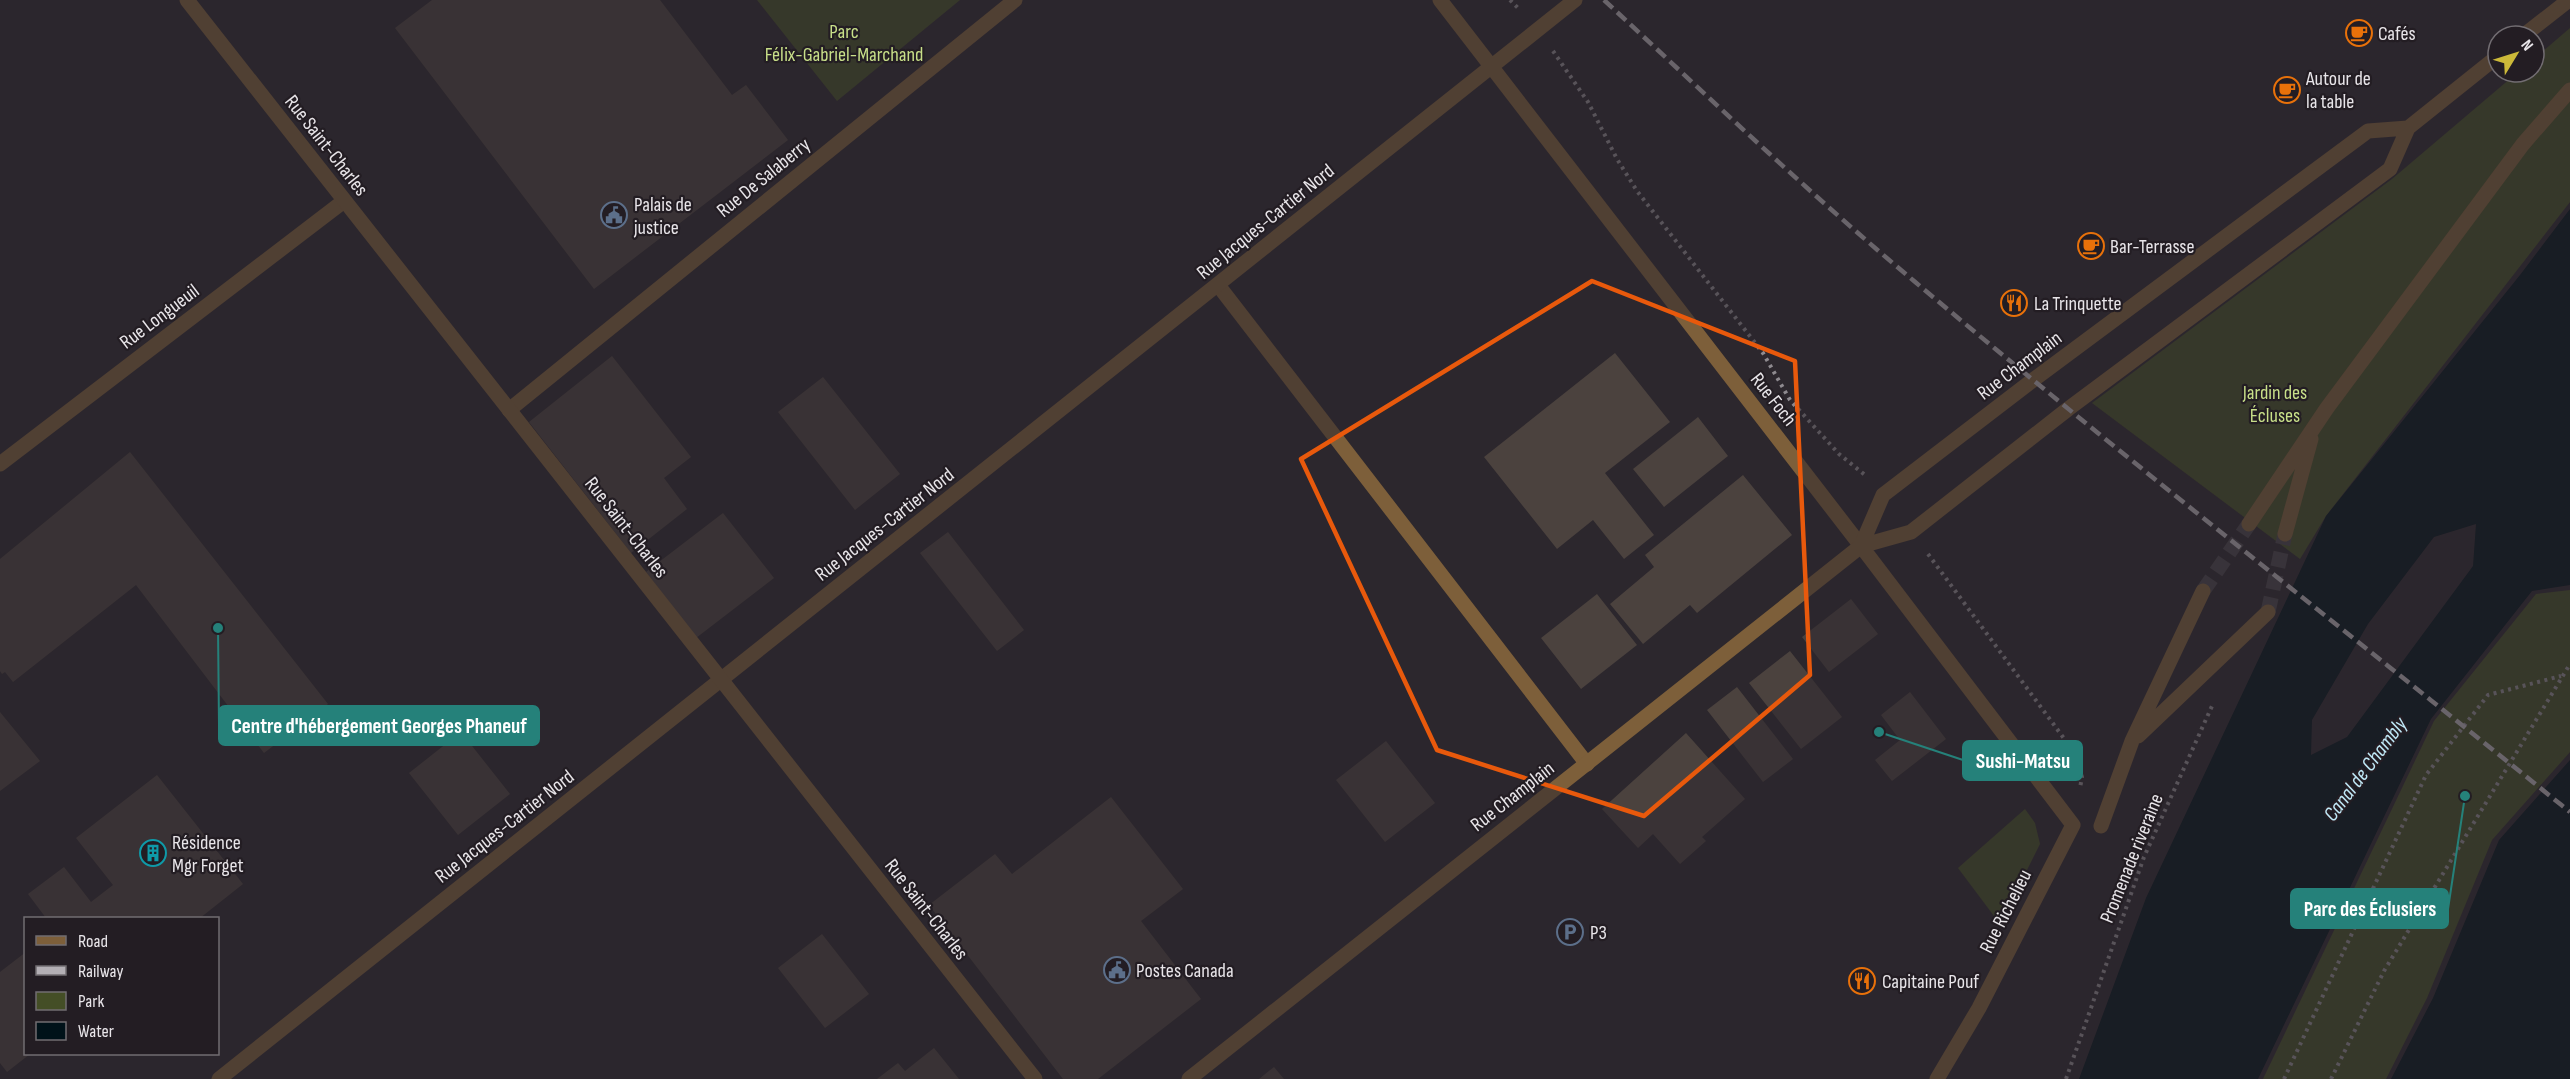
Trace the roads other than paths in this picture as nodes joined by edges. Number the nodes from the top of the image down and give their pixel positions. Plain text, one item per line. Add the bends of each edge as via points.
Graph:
1 (186, 0) edge
2 (1015, 0) edge
3 (1440, 0) edge
4 (1575, 0) edge
5 (2568, 0) edge
6 (2538, 24) edge
7 (2486, 66) edge
8 (1492, 67) junction
9 (2570, 90) edge
10 (2408, 128) junction
11 (344, 201) junction
12 (1218, 285) junction
13 (508, 410) junction
14 (2315, 425) junction
15 (0, 464) edge
16 (2249, 524) tunnel mouth
17 (2285, 534) tunnel mouth
18 (1861, 546) junction
19 (2203, 591) tunnel mouth
20 (2268, 612) tunnel mouth
21 (721, 680) junction
22 (2132, 741) junction
23 (1587, 764) junction
24 (2073, 825) joint
25 (2101, 826) dead end
26 (219, 1079) edge
27 (1035, 1079) edge
28 (1189, 1079) edge
29 (1937, 1079) edge

1 - 11 street, Rue Saint-Charles
2 - 13 street, Rue De Salaberry
3 - 8 street, Rue Foch
4 - 8 street, Rue Jacques-Cartier Nord
5 - 6 street
7 - 10 street, Rue Champlain
8 - 12 street, Rue Jacques-Cartier Nord
8 - 18 street, Rue Foch
9 - 14 street via 2523,144
10 - 18 street, Rue Champlain via 2390,169 1911,531
10 - 18 street, Rue Champlain via 2368,131 2033,380 1883,495
11 - 13 street, Rue Saint-Charles
11 - 15 street, Rue Longueuil
12 - 21 street, Rue Jacques-Cartier Nord
12 - 23 street
13 - 21 street, Rue Saint-Charles
14 - 16 street
14 - 17 street
18 - 23 street, Rue Champlain
18 - 24 street, Rue Foch
19 - 22 street
20 - 22 street
21 - 26 street, Rue Jacques-Cartier Nord
21 - 27 street, Rue Saint-Charles
22 - 25 street
23 - 28 street, Rue Champlain
24 - 29 street, Rue Richelieu via 1979,1008

